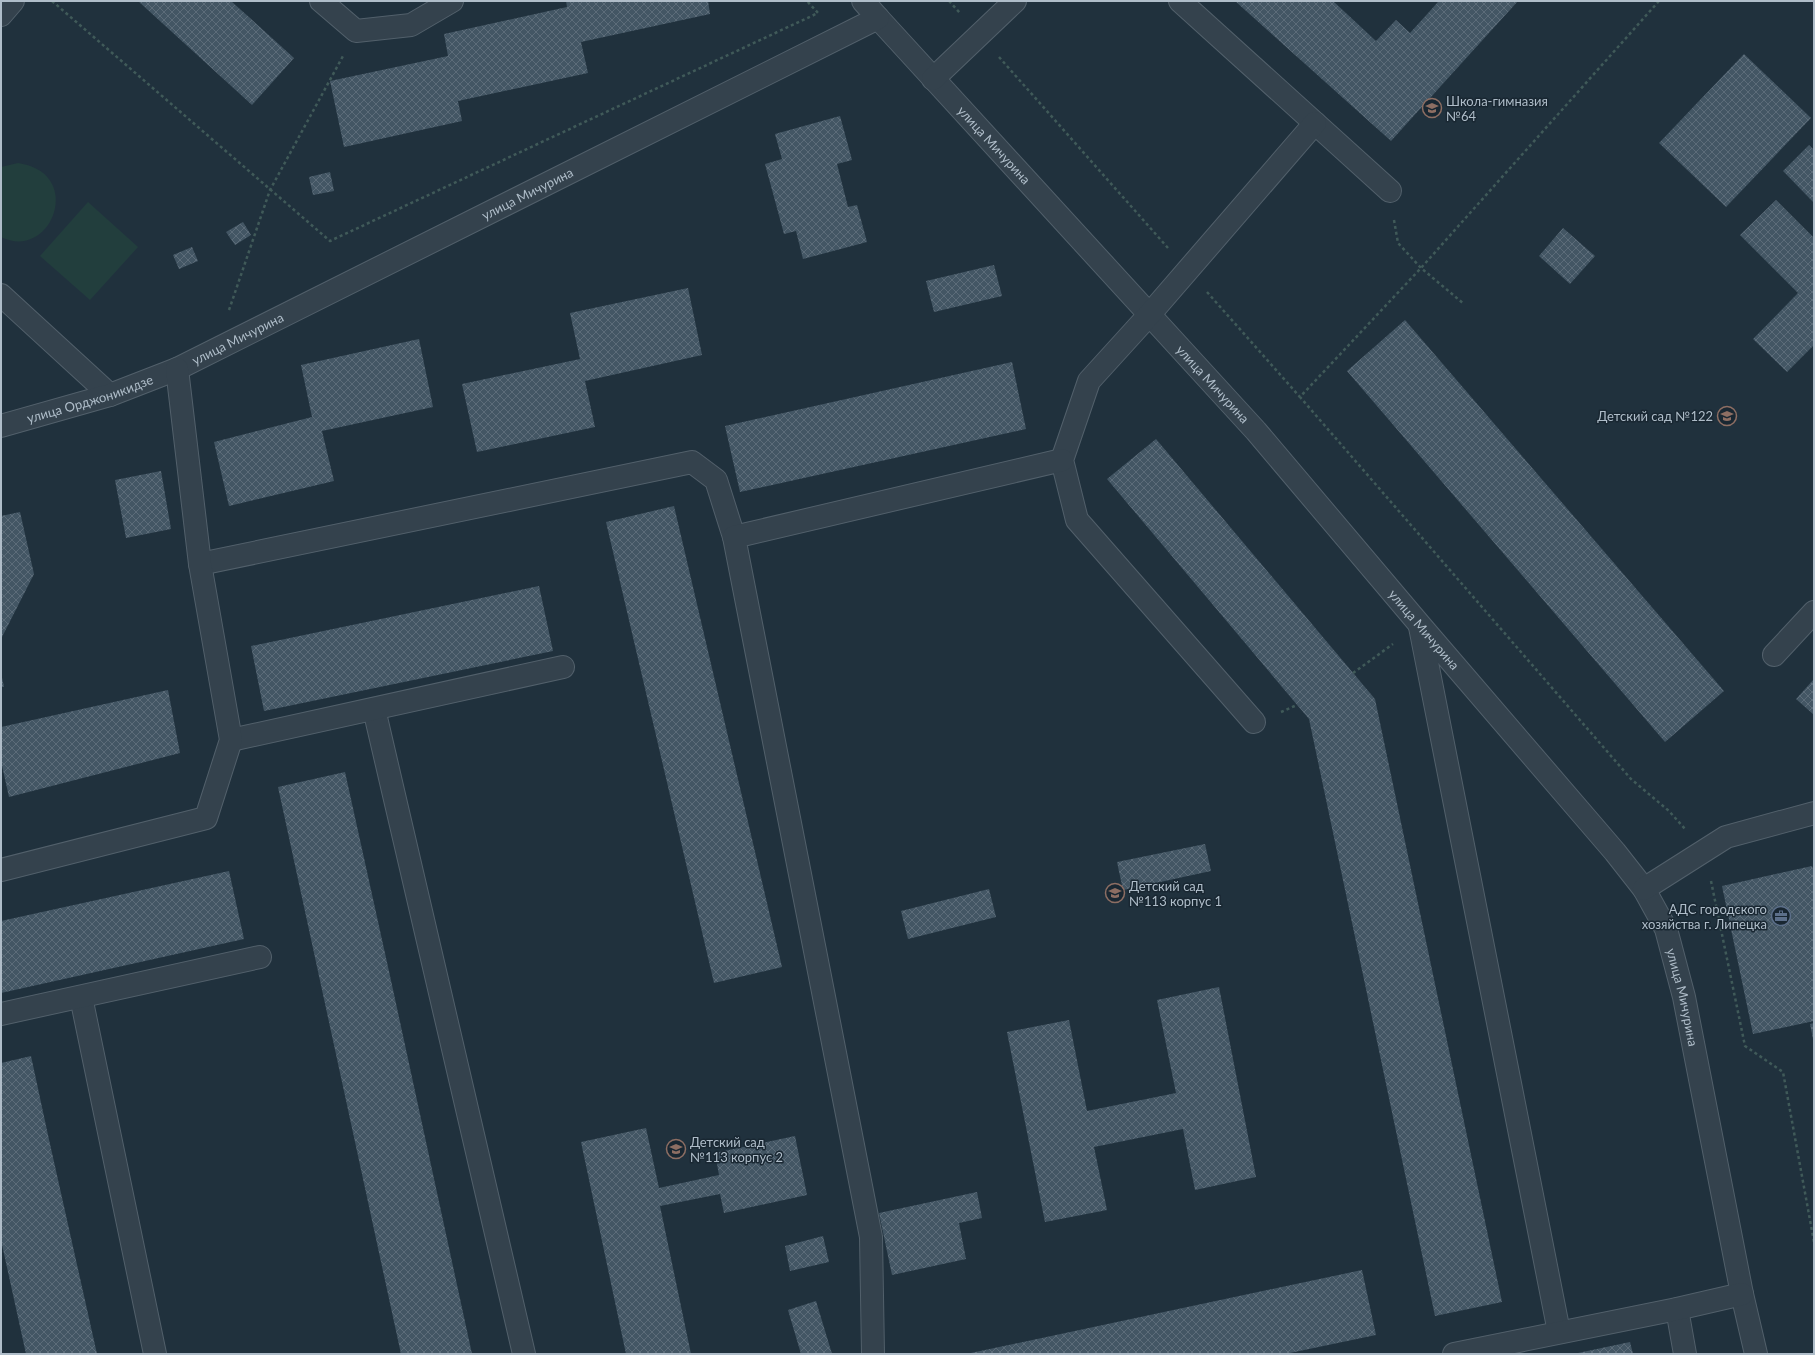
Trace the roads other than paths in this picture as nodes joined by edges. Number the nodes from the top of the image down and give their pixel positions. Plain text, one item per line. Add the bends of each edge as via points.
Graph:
1 (13, 1) edge
2 (321, 1) edge
3 (452, 1) edge
4 (863, 1) edge
5 (1015, 1) edge
6 (1180, 1) edge
7 (1, 15) edge
8 (878, 18) junction
9 (933, 79) junction
10 (1315, 123) junction
11 (1390, 191) road end
12 (1, 295) edge
13 (1149, 315) junction
14 (177, 369) junction
15 (110, 395) junction
16 (1, 426) edge
17 (1062, 460) junction
18 (734, 537) junction
19 (200, 564) junction
20 (1814, 612) edge
21 (1420, 625) junction
22 (1774, 655) dead end
23 (563, 667) dead end
24 (374, 709) junction
25 (1254, 722) dead end
26 (231, 740) junction
27 (1814, 813) edge
28 (1, 870) edge
29 (1644, 889) junction
30 (260, 957) dead end
31 (81, 997) junction
32 (1, 1014) edge
33 (1742, 1294) junction
34 (1678, 1309) junction
35 (1560, 1332) junction
36 (155, 1354) edge
37 (524, 1354) edge
38 (873, 1354) edge
39 (1454, 1354) edge
40 (1685, 1354) edge
41 (1756, 1354) edge

1 - 7 street
2 - 3 street via 356,31 412,25
4 - 8 street, улица Мичурина
5 - 9 street
6 - 10 street
8 - 9 street, улица Мичурина
8 - 14 street, улица Мичурина
9 - 13 street, улица Мичурина
10 - 11 street
10 - 13 street
12 - 15 street
13 - 17 street via 1089,381
13 - 21 street, улица Мичурина via 1256,431
14 - 15 street, улица Орджоникидзе
14 - 19 street
15 - 16 street, улица Орджоникидзе
17 - 18 street
17 - 25 street via 1077,520
18 - 19 street via 716,480 692,462
18 - 38 street via 871,1237
19 - 26 street
20 - 22 street
21 - 29 street, улица Мичурина
21 - 35 street
23 - 24 street
24 - 26 street
24 - 37 street
26 - 28 street via 206,818
27 - 29 street via 1726,837
29 - 33 street, улица Мичурина via 1666,929 1684,997
30 - 31 street
31 - 32 street
31 - 36 street
33 - 34 street
33 - 41 street, улица Мичурина
34 - 35 street
34 - 40 street
35 - 39 street

